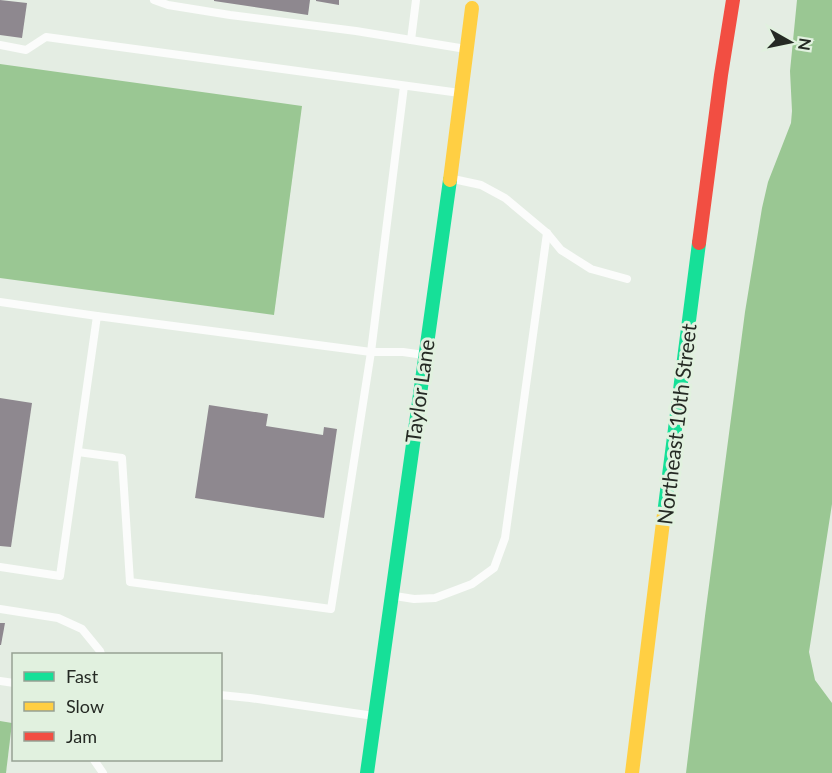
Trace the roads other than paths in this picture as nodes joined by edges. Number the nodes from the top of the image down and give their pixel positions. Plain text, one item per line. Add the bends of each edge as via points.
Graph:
1 (154, 0) edge
2 (417, 0) edge
3 (727, 0) edge
4 (733, 0) edge
5 (472, 8) dead end
6 (411, 40) junction
7 (0, 45) edge
8 (466, 49) junction
9 (721, 75) junction
10 (404, 86) junction
11 (460, 93) junction
12 (450, 179) junction
13 (547, 233) junction
14 (627, 279) dead end
15 (0, 302) edge
16 (97, 316) junction
17 (371, 352) junction
18 (424, 355) junction
19 (78, 452) junction
20 (0, 567) edge
21 (391, 595) junction
22 (0, 609) edge
23 (101, 653) edge
24 (222, 695) edge
25 (375, 716) junction
26 (367, 773) edge
27 (632, 773) edge

1 - 6 lane via 230,15
2 - 6 lane
3 - 9 street, Northeast 10th Street
4 - 9 street, Northeast 10th Street
5 - 8 street, Taylor Lane
6 - 8 lane
7 - 10 lane via 26,50 46,37
8 - 11 street, Taylor Lane
9 - 27 street, Northeast 10th Street
10 - 11 lane
10 - 17 lane
11 - 12 street, Taylor Lane
12 - 13 lane via 481,185 505,198
12 - 18 street, Taylor Lane
13 - 14 lane via 561,250 591,269
13 - 21 lane via 505,538 494,568 472,584 435,598
15 - 16 lane
16 - 17 lane
16 - 19 lane
17 - 18 lane
17 - 19 lane via 331,609 130,582 122,458
18 - 21 street, Taylor Lane
19 - 20 lane via 60,576
21 - 25 street, Taylor Lane
22 - 23 lane via 58,618 82,629
24 - 25 lane
25 - 26 street, Taylor Lane

